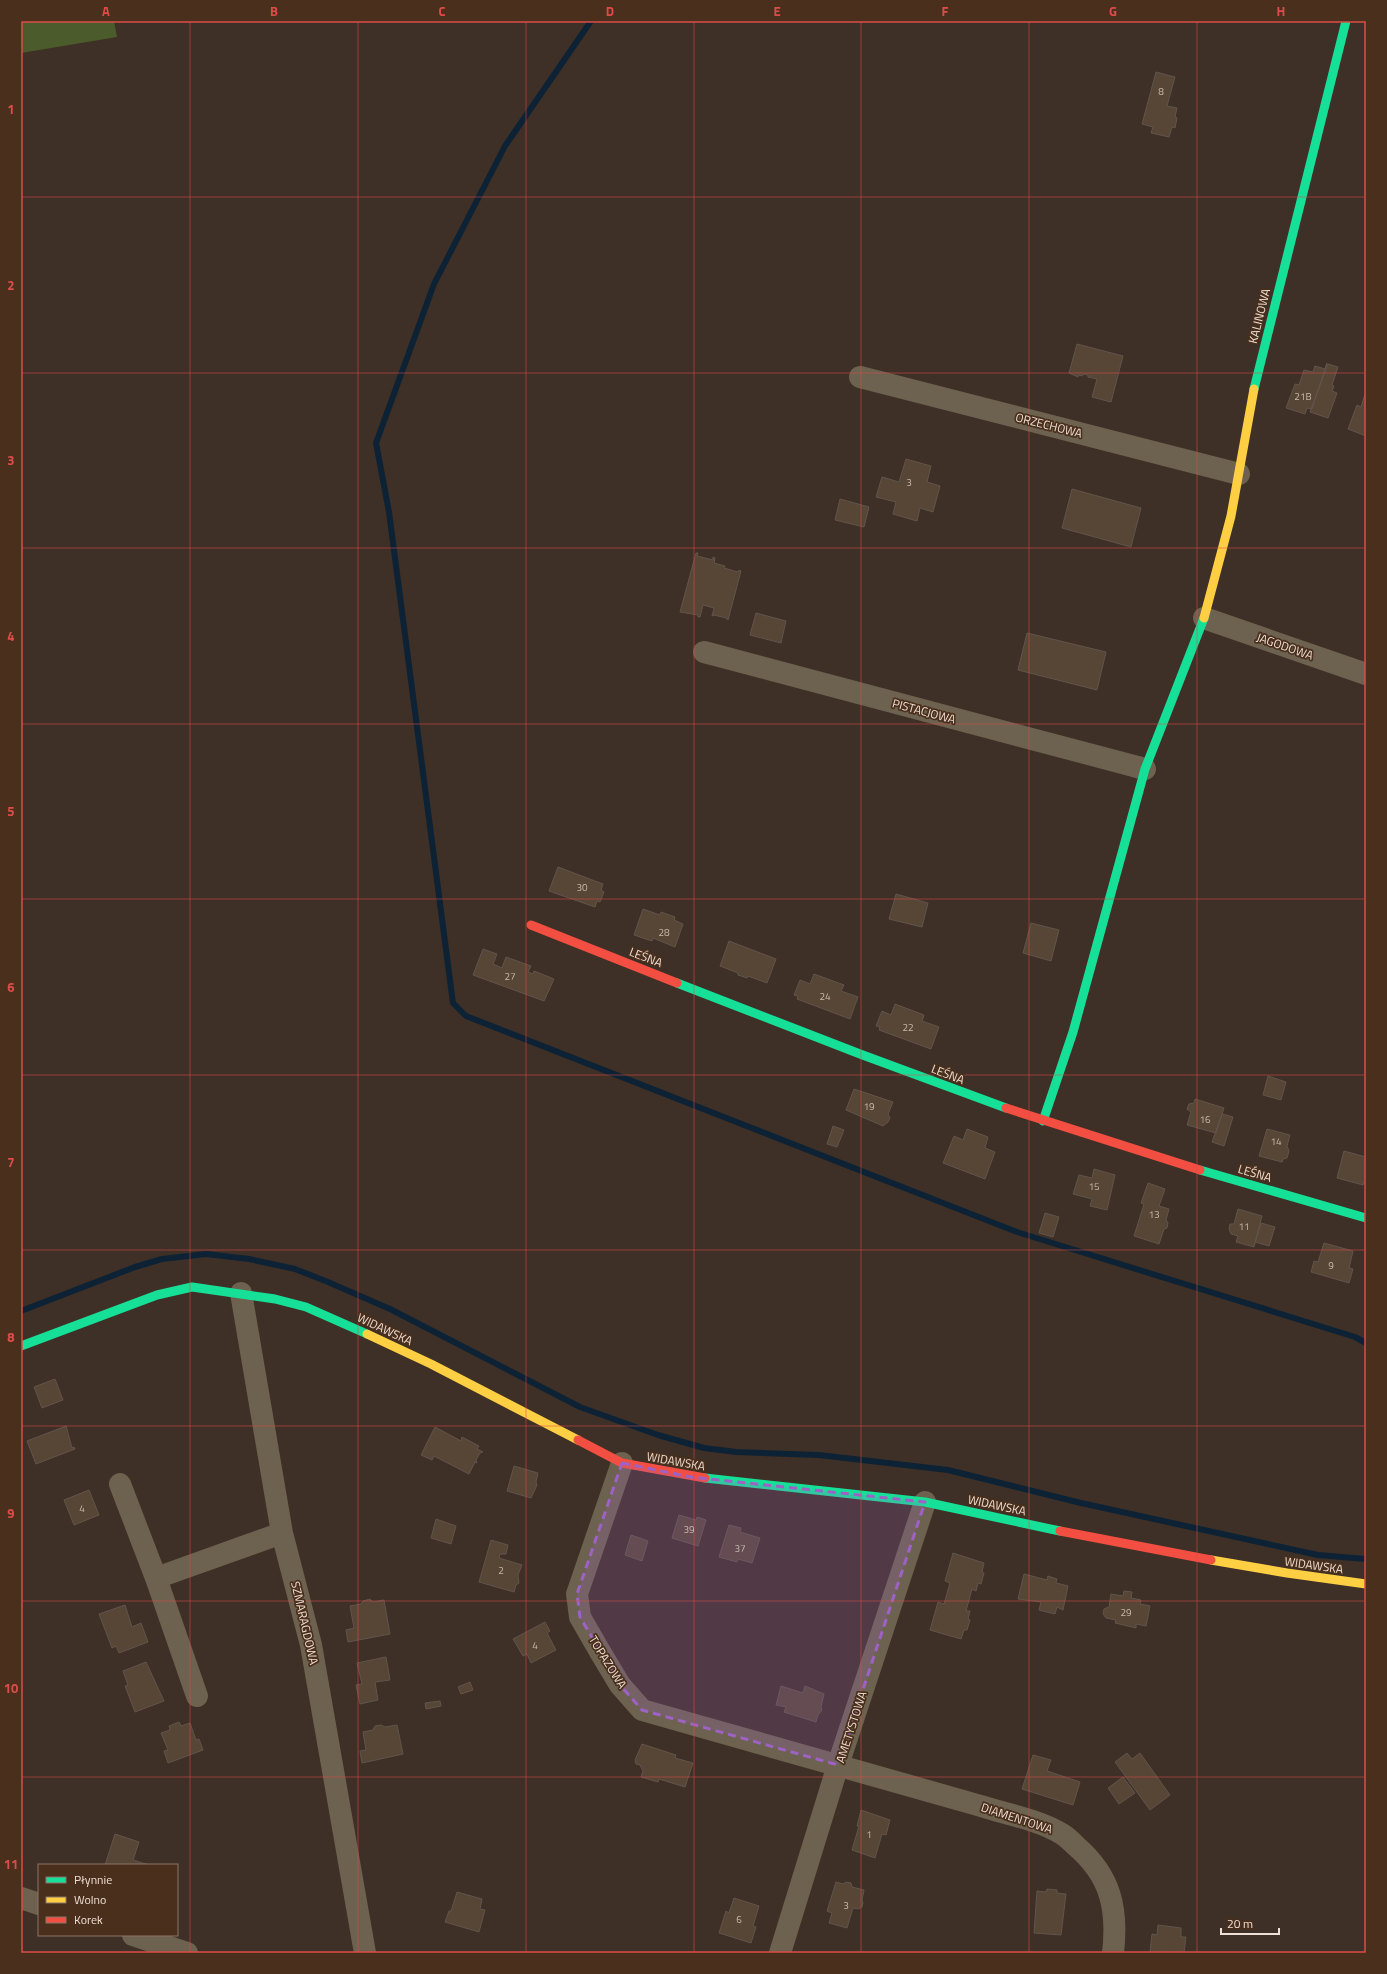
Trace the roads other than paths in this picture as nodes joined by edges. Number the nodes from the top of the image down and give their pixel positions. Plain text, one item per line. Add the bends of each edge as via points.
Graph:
1 (1346, 21) edge
2 (860, 377) dead end
3 (1238, 474) junction
4 (1204, 618) junction
5 (704, 652) dead end
6 (1366, 674) edge
7 (1145, 769) junction
8 (531, 925) dead end
9 (1043, 1121) junction
10 (1366, 1218) edge
11 (241, 1293) junction
12 (21, 1346) edge
13 (622, 1463) junction
14 (120, 1484) dead end
15 (925, 1502) junction
16 (282, 1533) junction
17 (156, 1578) junction
18 (1366, 1584) edge
19 (197, 1696) dead end
20 (838, 1765) junction
21 (21, 1898) edge
22 (38, 1904) edge
23 (136, 1936) edge
24 (187, 1953) edge
25 (365, 1953) edge
26 (780, 1953) edge
27 (1113, 1953) edge

1 - 3 street, KALINOWA via 1252,397
2 - 3 street, ORZECHOWA
3 - 4 street, KALINOWA via 1231,516
4 - 6 street, JAGODOWA
4 - 7 street, KALINOWA
5 - 7 street, PISTACJOWA
7 - 9 street, KALINOWA via 1073,1032
8 - 9 street, LEŚNA via 952,1089
9 - 10 street, LEŚNA
11 - 12 street, WIDAWSKA via 192,1287 157,1295
11 - 13 street, WIDAWSKA via 306,1307 353,1327 431,1364
11 - 16 street, SZMARAGDOWA
13 - 15 street, WIDAWSKA via 691,1477
13 - 20 street, TOPAZOWA via 577,1594 580,1617 620,1685 642,1710
14 - 17 street
15 - 18 street, WIDAWSKA via 1118,1543 1287,1573
15 - 20 street, AMETYSTOWA
16 - 17 street
16 - 25 street, SZMARAGDOWA via 311,1645
17 - 19 street
20 - 26 street, AMETYSTOWA
20 - 27 street, DIAMENTOWA via 1034,1822 1063,1834 1090,1857 1109,1888 1116,1929
21 - 22 street
23 - 24 street

